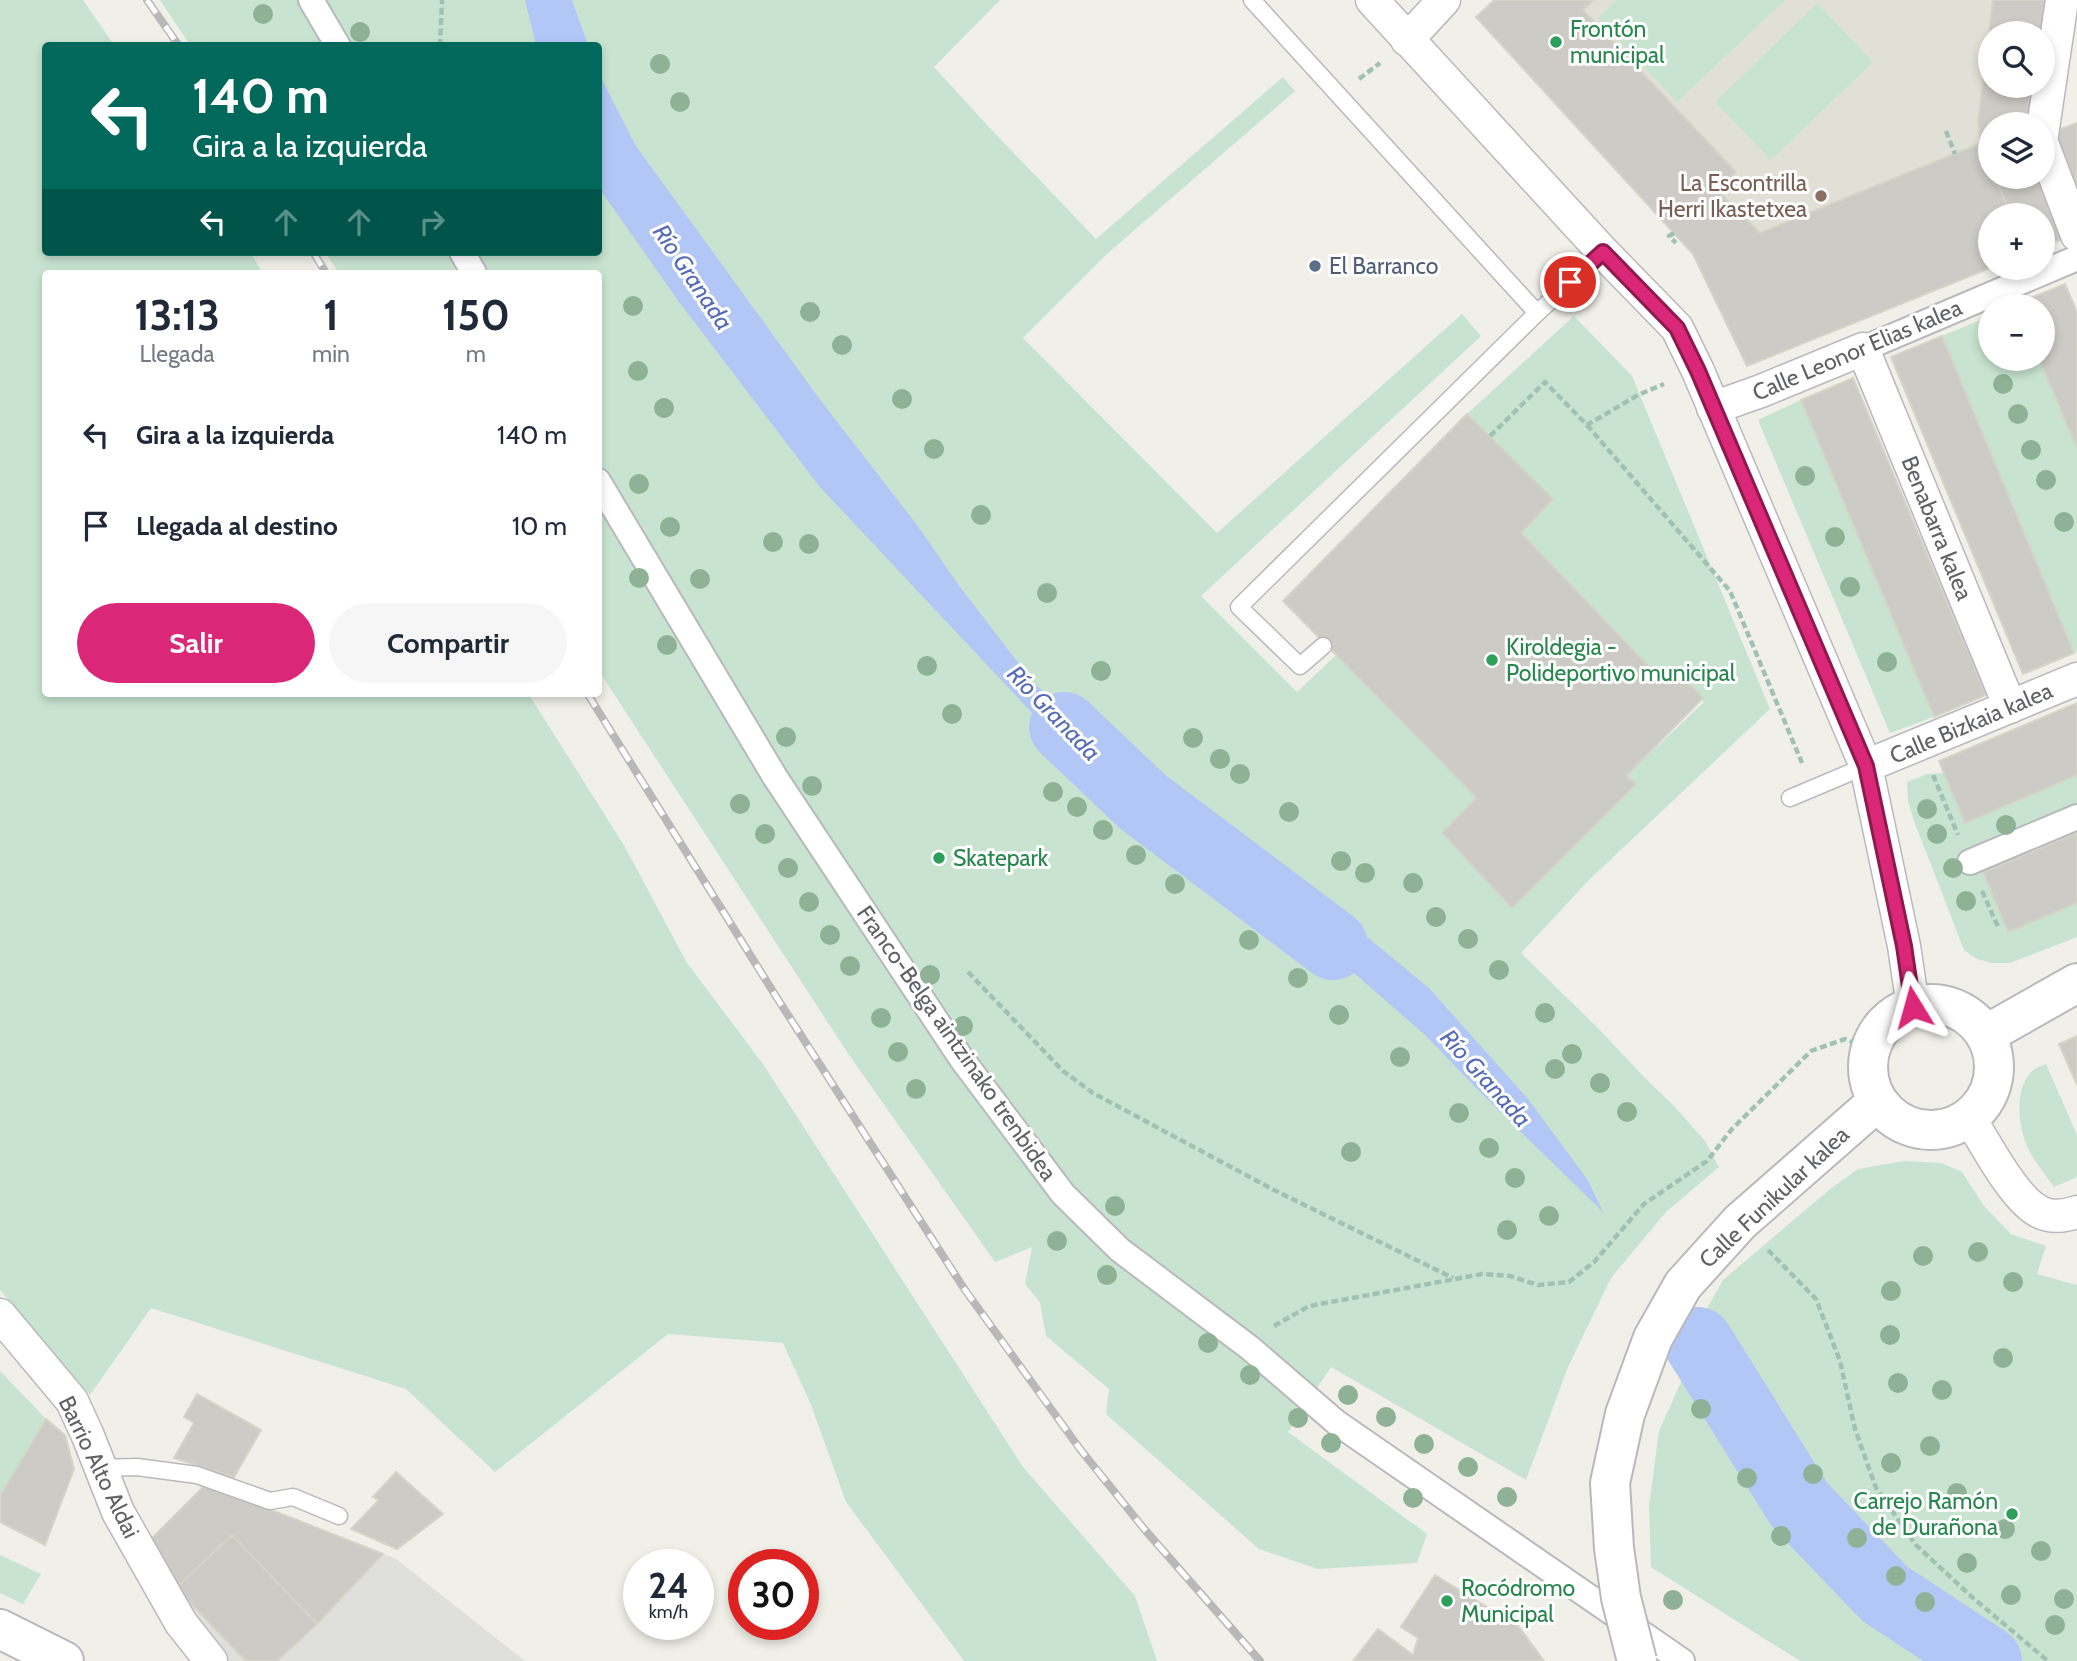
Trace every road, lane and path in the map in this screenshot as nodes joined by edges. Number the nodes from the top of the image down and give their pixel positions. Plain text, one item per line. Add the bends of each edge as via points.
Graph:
1 (311, 0) edge
2 (442, 0) edge
3 (1252, 0) edge
4 (1371, 0) edge
5 (1444, 0) edge
6 (2062, 0) edge
7 (1407, 40) junction
8 (336, 42) edge
9 (440, 42) edge
10 (1344, 102) junction
11 (2045, 112) edge
12 (1946, 131) dead end
13 (1955, 154) dead end
14 (2055, 177) edge
15 (1674, 233) dead end
16 (2077, 235) edge
17 (1676, 243) dead end
18 (1603, 252) junction
19 (2077, 258) edge
20 (1537, 313) junction
21 (1863, 349) junction
22 (1698, 371) junction
23 (1713, 408) junction
24 (1587, 425) junction
25 (1490, 436) dead end
26 (602, 488) edge
27 (1323, 646) dead end
28 (2077, 679) edge
29 (2010, 707) junction
30 (1866, 766) junction
31 (1812, 789) junction
32 (1790, 798) dead end
33 (2077, 817) edge
34 (1970, 862) dead end
35 (968, 972) dead end
36 (2077, 983) edge
37 (1913, 1007) junction
38 (1985, 1035) junction
39 (1871, 1050) junction
40 (1878, 1101) junction
41 (1969, 1117) junction
42 (2077, 1212) edge
43 (1740, 1222) junction
44 (1454, 1279) junction
45 (0, 1315) edge
46 (1250, 1348) junction
47 (99, 1468) junction
48 (339, 1516) dead end
49 (0, 1629) edge
50 (64, 1661) edge
51 (211, 1661) edge
52 (1637, 1661) edge
53 (1682, 1661) edge
54 (2048, 1661) edge

1 - 8 street
2 - 9 path
3 - 10 lane
4 - 7 street
5 - 7 street
6 - 11 street
7 - 10 path
7 - 18 street
10 - 20 lane
12 - 13 path
14 - 16 street
15 - 17 path via 1669,236
18 - 20 lane
18 - 22 street via 1677,328
19 - 21 street, Calle Leonor Elias kalea
20 - 27 lane via 1239,607 1300,666
21 - 23 street, Calle Leonor Elias kalea
21 - 29 street, Benabarra kalea
22 - 23 street
22 - 24 path via 1638,395
23 - 30 street
24 - 25 path via 1545,382
24 - 31 path via 1730,591
26 - 46 street, Franco-Belga aintzinako trenbidea via 775,777 961,1058 1063,1194 1120,1250
28 - 29 street, Calle Bizkaia kalea
29 - 30 street, Calle Bizkaia kalea
30 - 31 lane
30 - 37 street
31 - 32 lane
33 - 34 street
35 - 44 path via 1063,1071 1093,1093
36 - 38 street
37 - 38 street via 1946,1007 1968,1017
37 - 39 street via 1886,1023
38 - 41 street via 1993,1056 1993,1079 1980,1107
39 - 40 street via 1868,1076
39 - 44 path via 1845,1039 1811,1051 1732,1129 1707,1161 1644,1204 1594,1262 1569,1282 1538,1285 1482,1274
40 - 41 street via 1903,1124 1920,1129 1954,1126
40 - 43 street, Calle Funikular kalea
41 - 42 street via 2000,1170 2029,1205 2054,1216
43 - 52 street, Calle Funikular kalea, bridge via 1683,1285 1653,1338 1625,1414 1610,1483 1621,1598
43 - 54 path via 1816,1299 1840,1361 1855,1429 1876,1488 1916,1545
44 - 46 path via 1309,1306 1276,1324
45 - 47 street, Barrio Alto Aldai via 72,1401
46 - 53 street, Franco-Belga aintzinako trenbidea via 1337,1423
47 - 48 lane via 137,1467 197,1475 270,1501 293,1497
47 - 51 street, Barrio Alto Aldai via 118,1512 175,1612
49 - 50 street

